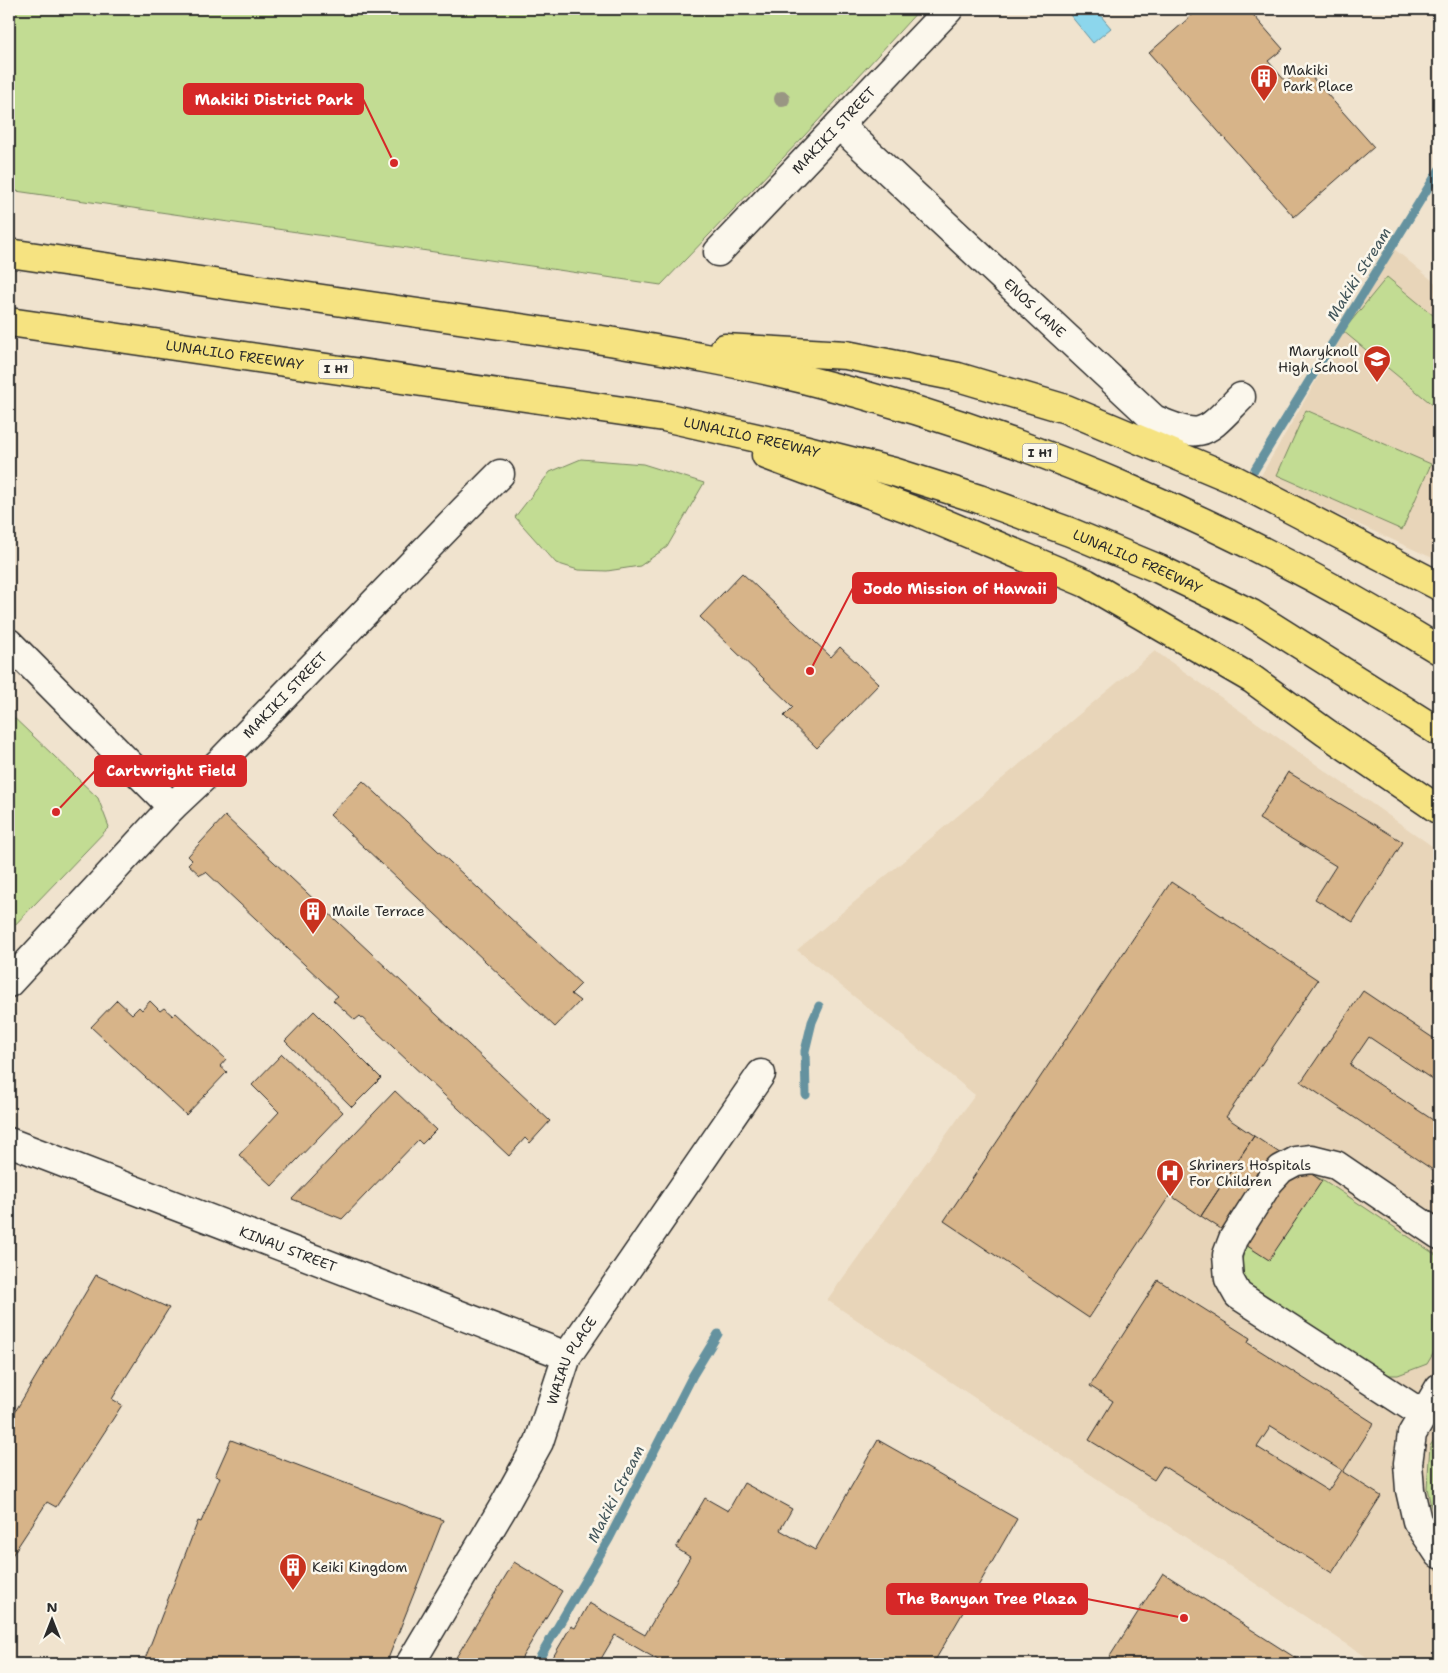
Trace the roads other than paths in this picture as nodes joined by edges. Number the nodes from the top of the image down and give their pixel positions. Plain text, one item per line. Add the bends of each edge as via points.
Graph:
1 (949, 9) edge
2 (839, 125) junction
3 (718, 252) dead end
4 (9, 253) edge
5 (9, 322) edge
6 (609, 341) junction
7 (1241, 397) dead end
8 (664, 417) junction
9 (500, 474) dead end
10 (1439, 586) edge
11 (9, 643) edge
12 (1439, 650) edge
13 (1439, 732) edge
14 (172, 807) junction
15 (1439, 810) edge
16 (9, 983) edge
17 (761, 1074) dead end
18 (9, 1142) edge
19 (1439, 1235) edge
20 (568, 1356) junction
21 (1439, 1388) edge
22 (1424, 1415) junction
23 (1439, 1554) edge
24 (410, 1664) edge

1 - 2 street, MAKIKI STREET
2 - 3 street, MAKIKI STREET
2 - 7 street, ENOS LANE via 1154,419 1197,433 1211,427
4 - 6 highway, I H1
5 - 8 highway, LUNALILO FREEWAY / I H1
6 - 10 highway via 846,355 958,376 1066,409 1232,480
6 - 12 highway, I H1 via 704,357 803,379 991,435 1174,508 1262,551
8 - 13 highway, LUNALILO FREEWAY / I H1 via 894,472 1070,532 1252,614
8 - 15 highway via 920,513 1086,583 1252,679
9 - 14 street, MAKIKI STREET via 221,761
11 - 14 street
14 - 16 street, MAKIKI STREET
17 - 20 street, WAIAU PLACE
18 - 20 street, KINAU STREET
19 - 22 street via 1336,1165 1312,1159 1296,1161 1280,1169 1233,1239 1227,1255 1229,1279 1238,1295
20 - 24 street, WAIAU PLACE via 539,1442
21 - 22 street
22 - 23 street via 1412,1434 1408,1463 1410,1490 1417,1521

